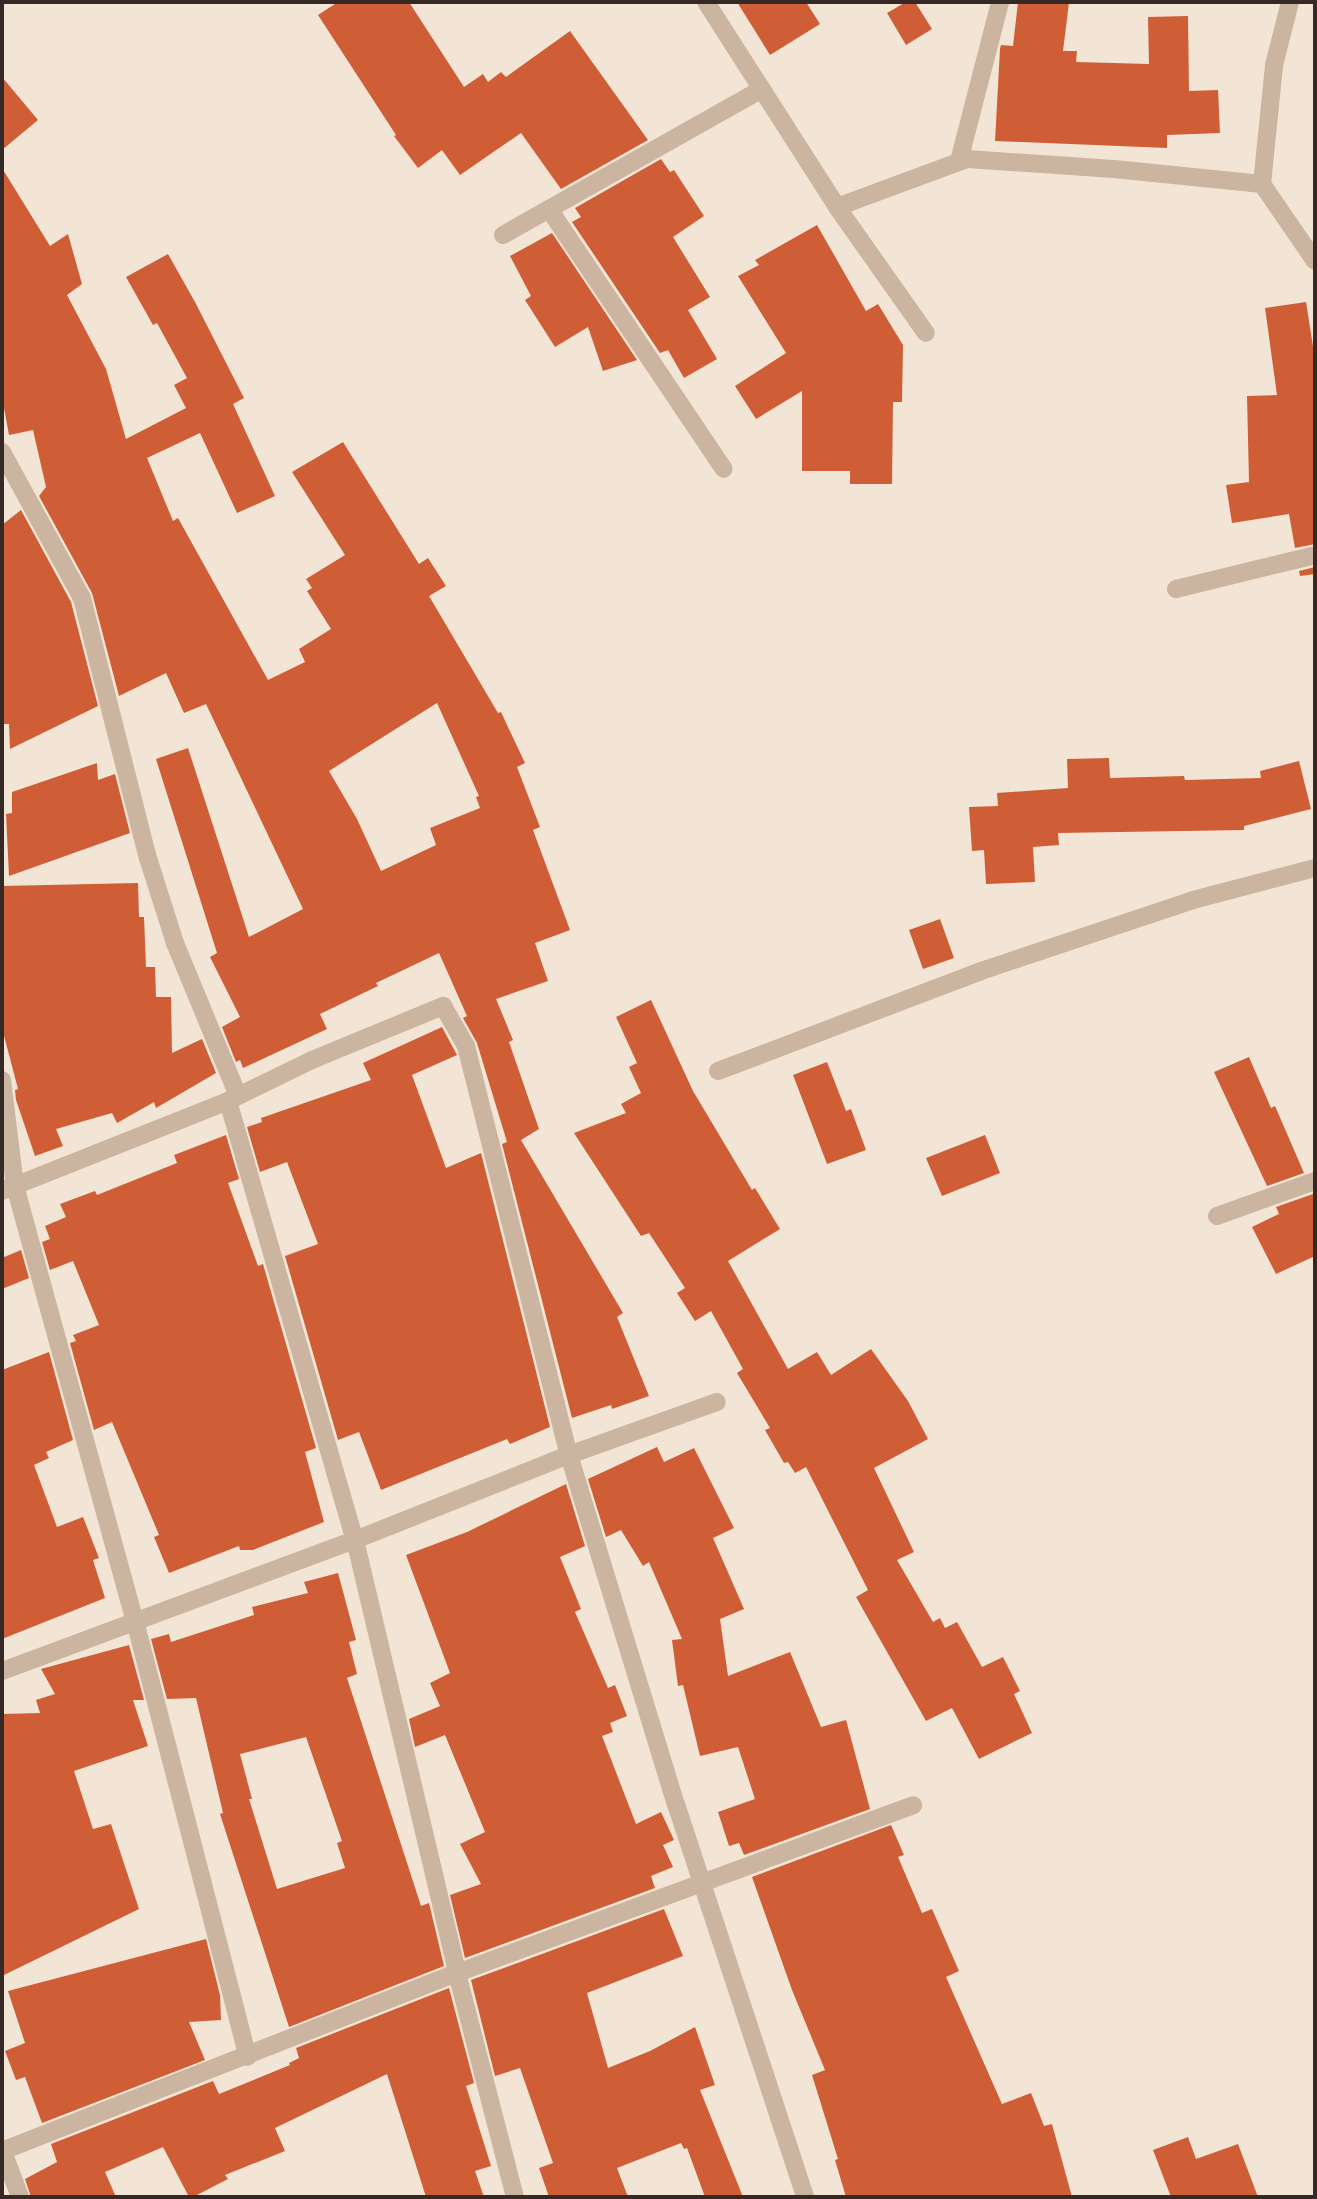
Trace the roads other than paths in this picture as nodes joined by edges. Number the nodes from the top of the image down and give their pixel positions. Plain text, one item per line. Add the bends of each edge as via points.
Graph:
1 (706, 2) edge
2 (1000, 2) edge
3 (1290, 2) edge
4 (762, 89) junction
5 (959, 161) junction
6 (1262, 184) junction
7 (837, 207) junction
8 (550, 209) junction
9 (503, 235) dead end
10 (1314, 258) edge
11 (926, 333) dead end
12 (2, 452) edge
13 (724, 469) dead end
14 (1315, 555) edge
15 (1176, 589) dead end
16 (1315, 868) edge
17 (718, 1071) dead end
18 (2, 1080) edge
19 (233, 1098) junction
20 (1315, 1181) edge
21 (8, 1188) edge
22 (1217, 1216) dead end
23 (717, 1402) dead end
24 (569, 1455) junction
25 (355, 1539) junction
26 (135, 1621) junction
27 (2, 1671) edge
28 (913, 1805) dead end
29 (701, 1882) junction
30 (457, 1973) junction
31 (248, 2057) junction
32 (2, 2150) edge
33 (20, 2197) edge
34 (515, 2197) edge
35 (805, 2197) edge

1 - 4 street
2 - 5 street
3 - 6 street via 1274,65
4 - 7 street
4 - 8 street
5 - 6 street via 1114,169
5 - 7 street
6 - 10 street
7 - 11 street
8 - 9 street
8 - 13 street
12 - 19 street via 82,597 148,858
14 - 15 street
16 - 17 street via 1193,900 981,971
18 - 21 street
19 - 21 street
19 - 24 street via 443,1006 466,1046
19 - 25 street
20 - 22 street
21 - 26 street
23 - 24 street
24 - 25 street
24 - 29 street
25 - 26 street
25 - 30 street
26 - 27 street
26 - 31 street
28 - 29 street
29 - 30 street
29 - 35 street
30 - 31 street
30 - 34 street
31 - 32 street
32 - 33 street

